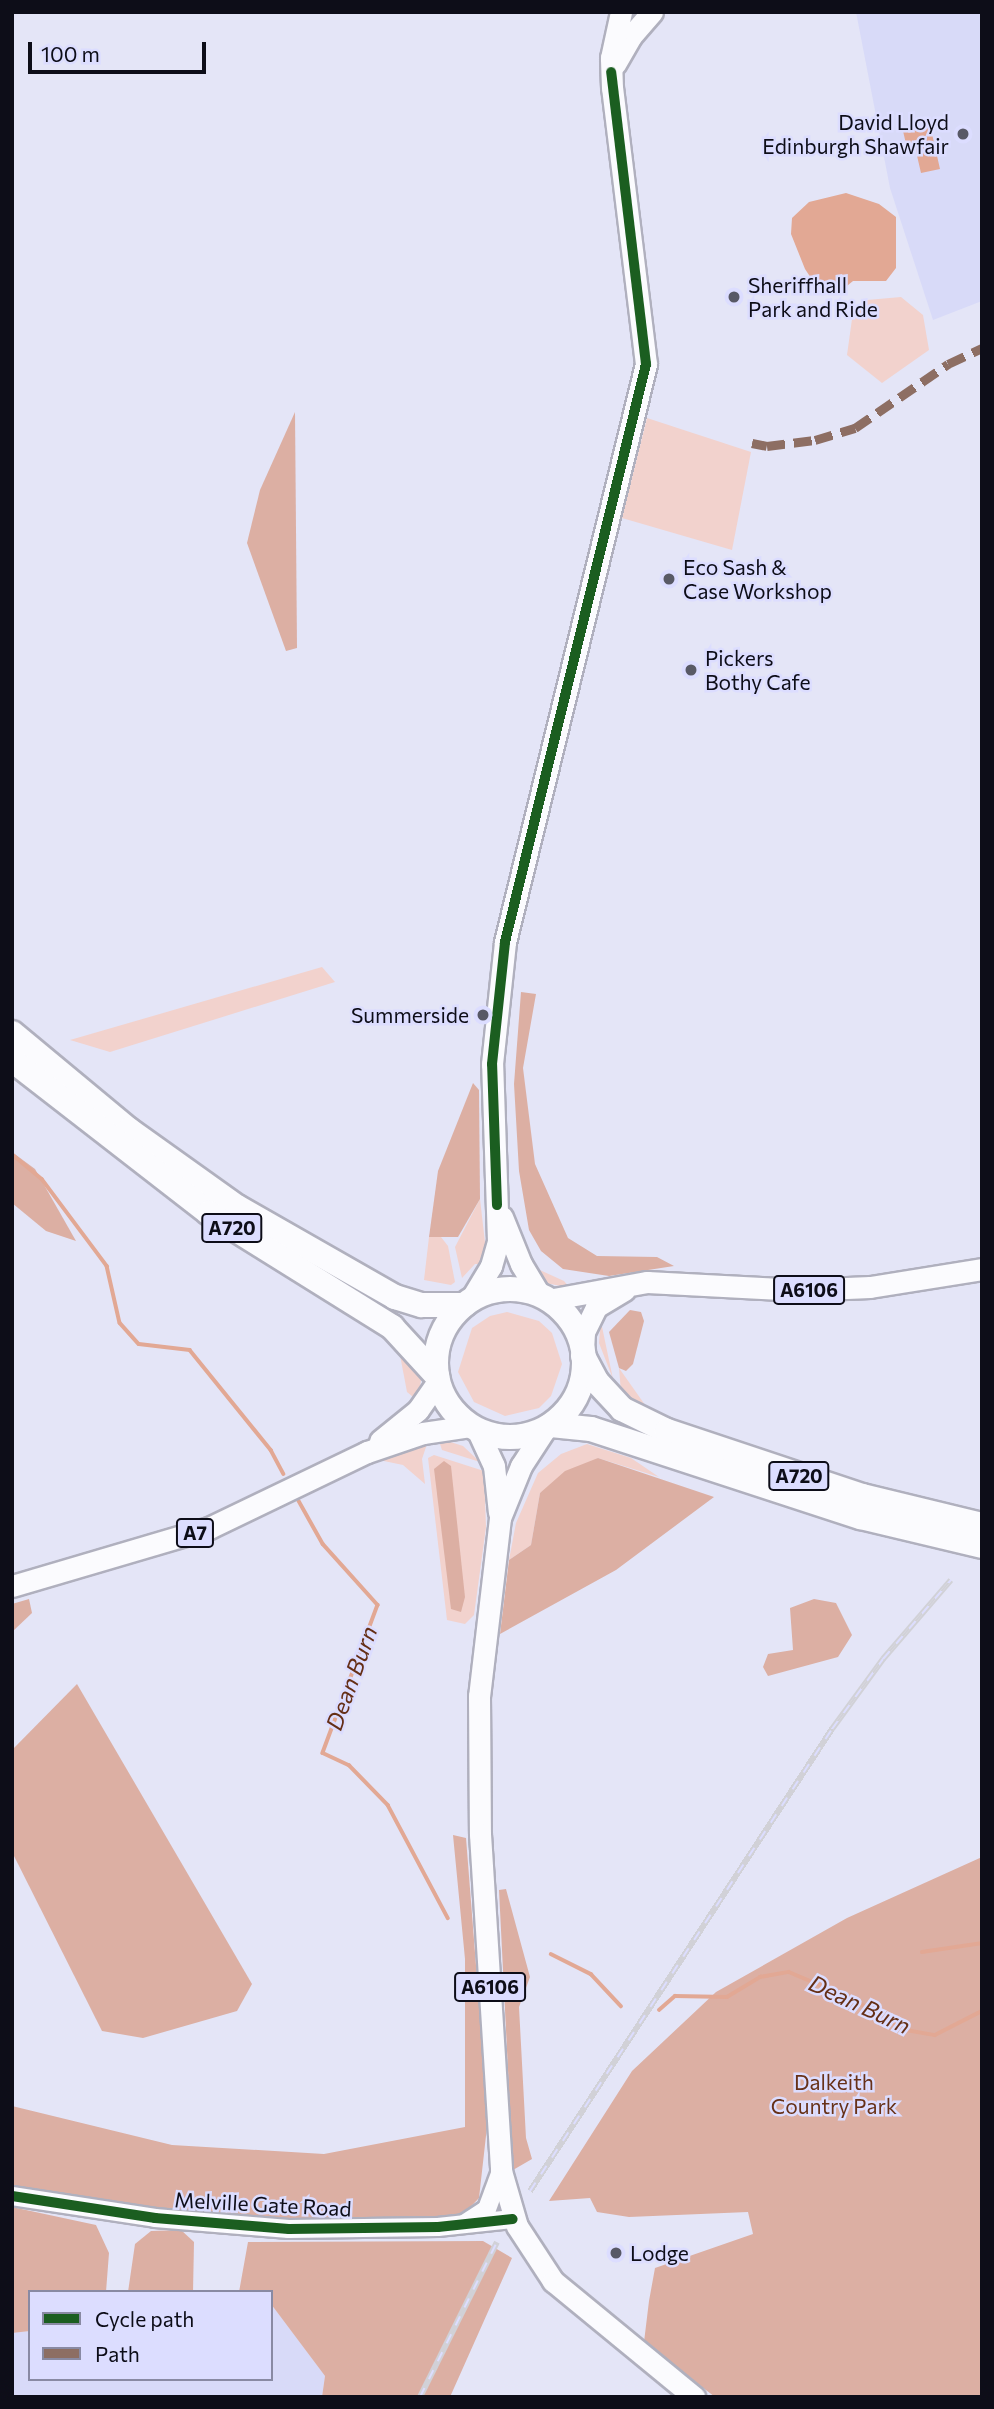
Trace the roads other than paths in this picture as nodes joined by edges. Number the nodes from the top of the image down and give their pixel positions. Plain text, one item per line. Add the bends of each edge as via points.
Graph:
1 (652, 12) edge
2 (621, 13) edge
3 (611, 72) junction
4 (12, 1033) edge
5 (12, 1060) edge
6 (497, 1205) junction
7 (982, 1269) edge
8 (635, 1284) junction
9 (544, 1298) junction
10 (467, 1303) junction
11 (583, 1353) junction
12 (438, 1379) junction
13 (548, 1427) junction
14 (474, 1428) junction
15 (368, 1451) junction
16 (500, 1518) junction
17 (982, 1525) edge
18 (982, 1546) edge
19 (12, 1586) edge
20 (501, 2171) junction
21 (12, 2196) edge
22 (513, 2219) junction
23 (457, 2226) junction
24 (694, 2397) edge

1 - 3 main road via 631,36
2 - 3 main road
3 - 6 main road via 646,364 505,942 492,1064
4 - 10 highway, A720 via 129,1130 237,1207 395,1297 422,1305
5 - 12 highway, A720 via 161,1179 265,1251 392,1327
6 - 9 main road via 521,1264
6 - 10 main road via 495,1253
7 - 8 main road, A6106 via 836,1290
8 - 9 main road, A6106
8 - 11 main road via 596,1307 584,1332
9 - 10 highway via 499,1290
9 - 11 highway via 569,1320
10 - 12 highway via 441,1337
11 - 13 highway via 580,1387 568,1408
11 - 17 highway, A720 via 597,1382 622,1409 667,1431 862,1496
12 - 14 highway via 452,1409
12 - 15 main road, A7 via 416,1412
13 - 14 highway via 508,1438
13 - 16 main road, A6106 via 521,1466
13 - 18 highway, A720 via 591,1429 848,1514
14 - 15 main road, A7 via 423,1433
14 - 16 main road, A6106 via 494,1466
15 - 19 main road, A7 via 209,1528
16 - 20 main road, A6106 via 483,1638 478,1804
20 - 22 main road, A6106
20 - 23 street, Melville Gate Road via 487,2209
21 - 23 street, Melville Gate Road via 155,2218 289,2229
22 - 23 street, Melville Gate Road
22 - 24 main road, A6106 via 553,2281

